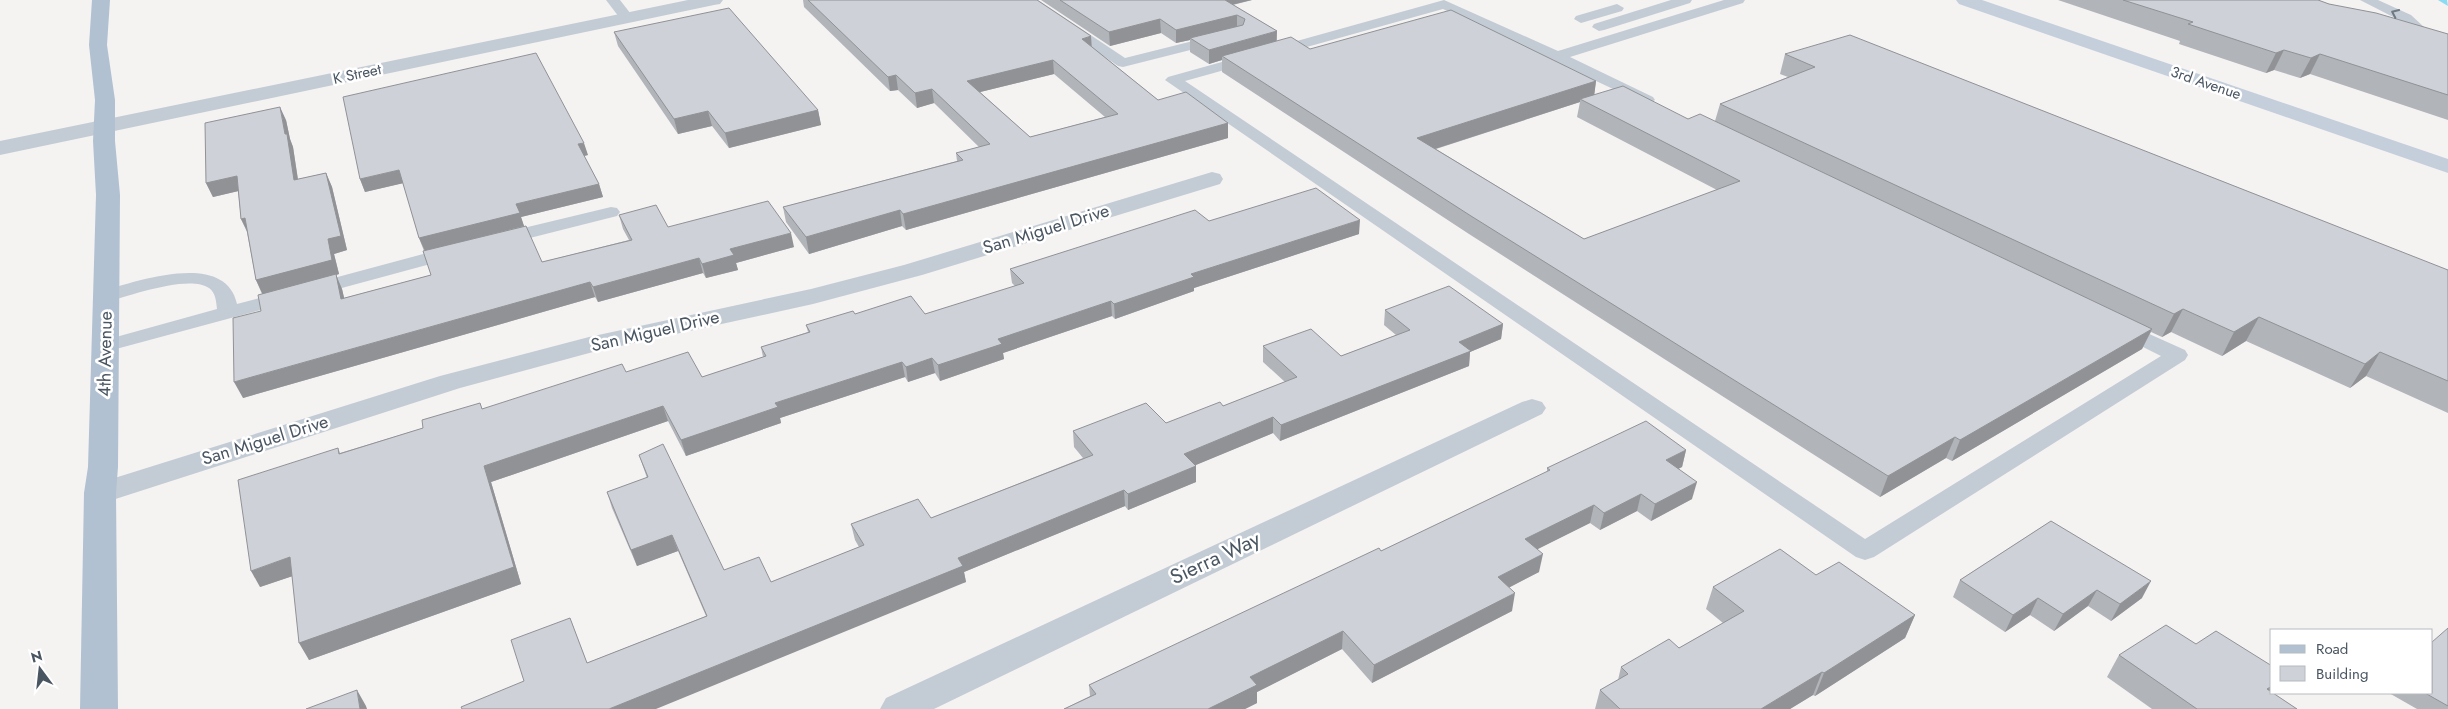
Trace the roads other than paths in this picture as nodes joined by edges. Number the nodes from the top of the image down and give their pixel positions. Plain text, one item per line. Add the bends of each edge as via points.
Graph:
1 (102, 0) edge
2 (613, 0) edge
3 (714, 0) edge
4 (1030, 0) edge
5 (1641, 0) edge
6 (1685, 0) edge
7 (1738, 0) edge
8 (1965, 0) edge
9 (2367, 0) edge
10 (627, 18) junction
11 (1581, 18) dead end
12 (1599, 27) dead end
13 (2419, 30) junction
14 (2399, 31) edge
15 (1228, 36) edge
16 (2448, 40) edge
17 (1557, 56) junction
18 (1665, 108) edge
19 (104, 126) junction
20 (0, 148) edge
21 (2448, 166) edge
22 (1212, 179) dead end
23 (611, 212) dead end
24 (106, 296) junction
25 (228, 312) junction
26 (2105, 320) edge
27 (105, 346) junction
28 (1532, 408) dead end
29 (100, 493) junction
30 (99, 709) edge
31 (899, 709) edge

1 - 19 main road, 4th Avenue via 98,45 105,100
2 - 10 lane
3 - 10 street, K Street
4 - 15 lane via 1123,63
5 - 11 lane
6 - 12 lane
7 - 17 lane
8 - 21 main road, 3rd Avenue
13 -> 9 lane via 2406,18
10 - 19 street, K Street
13 - 14 lane
13 - 16 lane
17 - 18 lane
17 - 26 lane via 1444,4 1173,80 1865,551 2176,355
19 - 20 street, K Street
19 - 24 main road, 4th Avenue via 108,195
22 - 29 street, San Miguel Drive via 913,270 813,296 589,345 450,382
23 - 25 lane
24 - 25 lane via 186,278 200,279 214,283 224,292
24 - 27 main road, 4th Avenue
25 - 27 lane
27 - 29 main road, 4th Avenue
28 - 31 street, Sierra Way
29 - 30 main road, 4th Avenue

